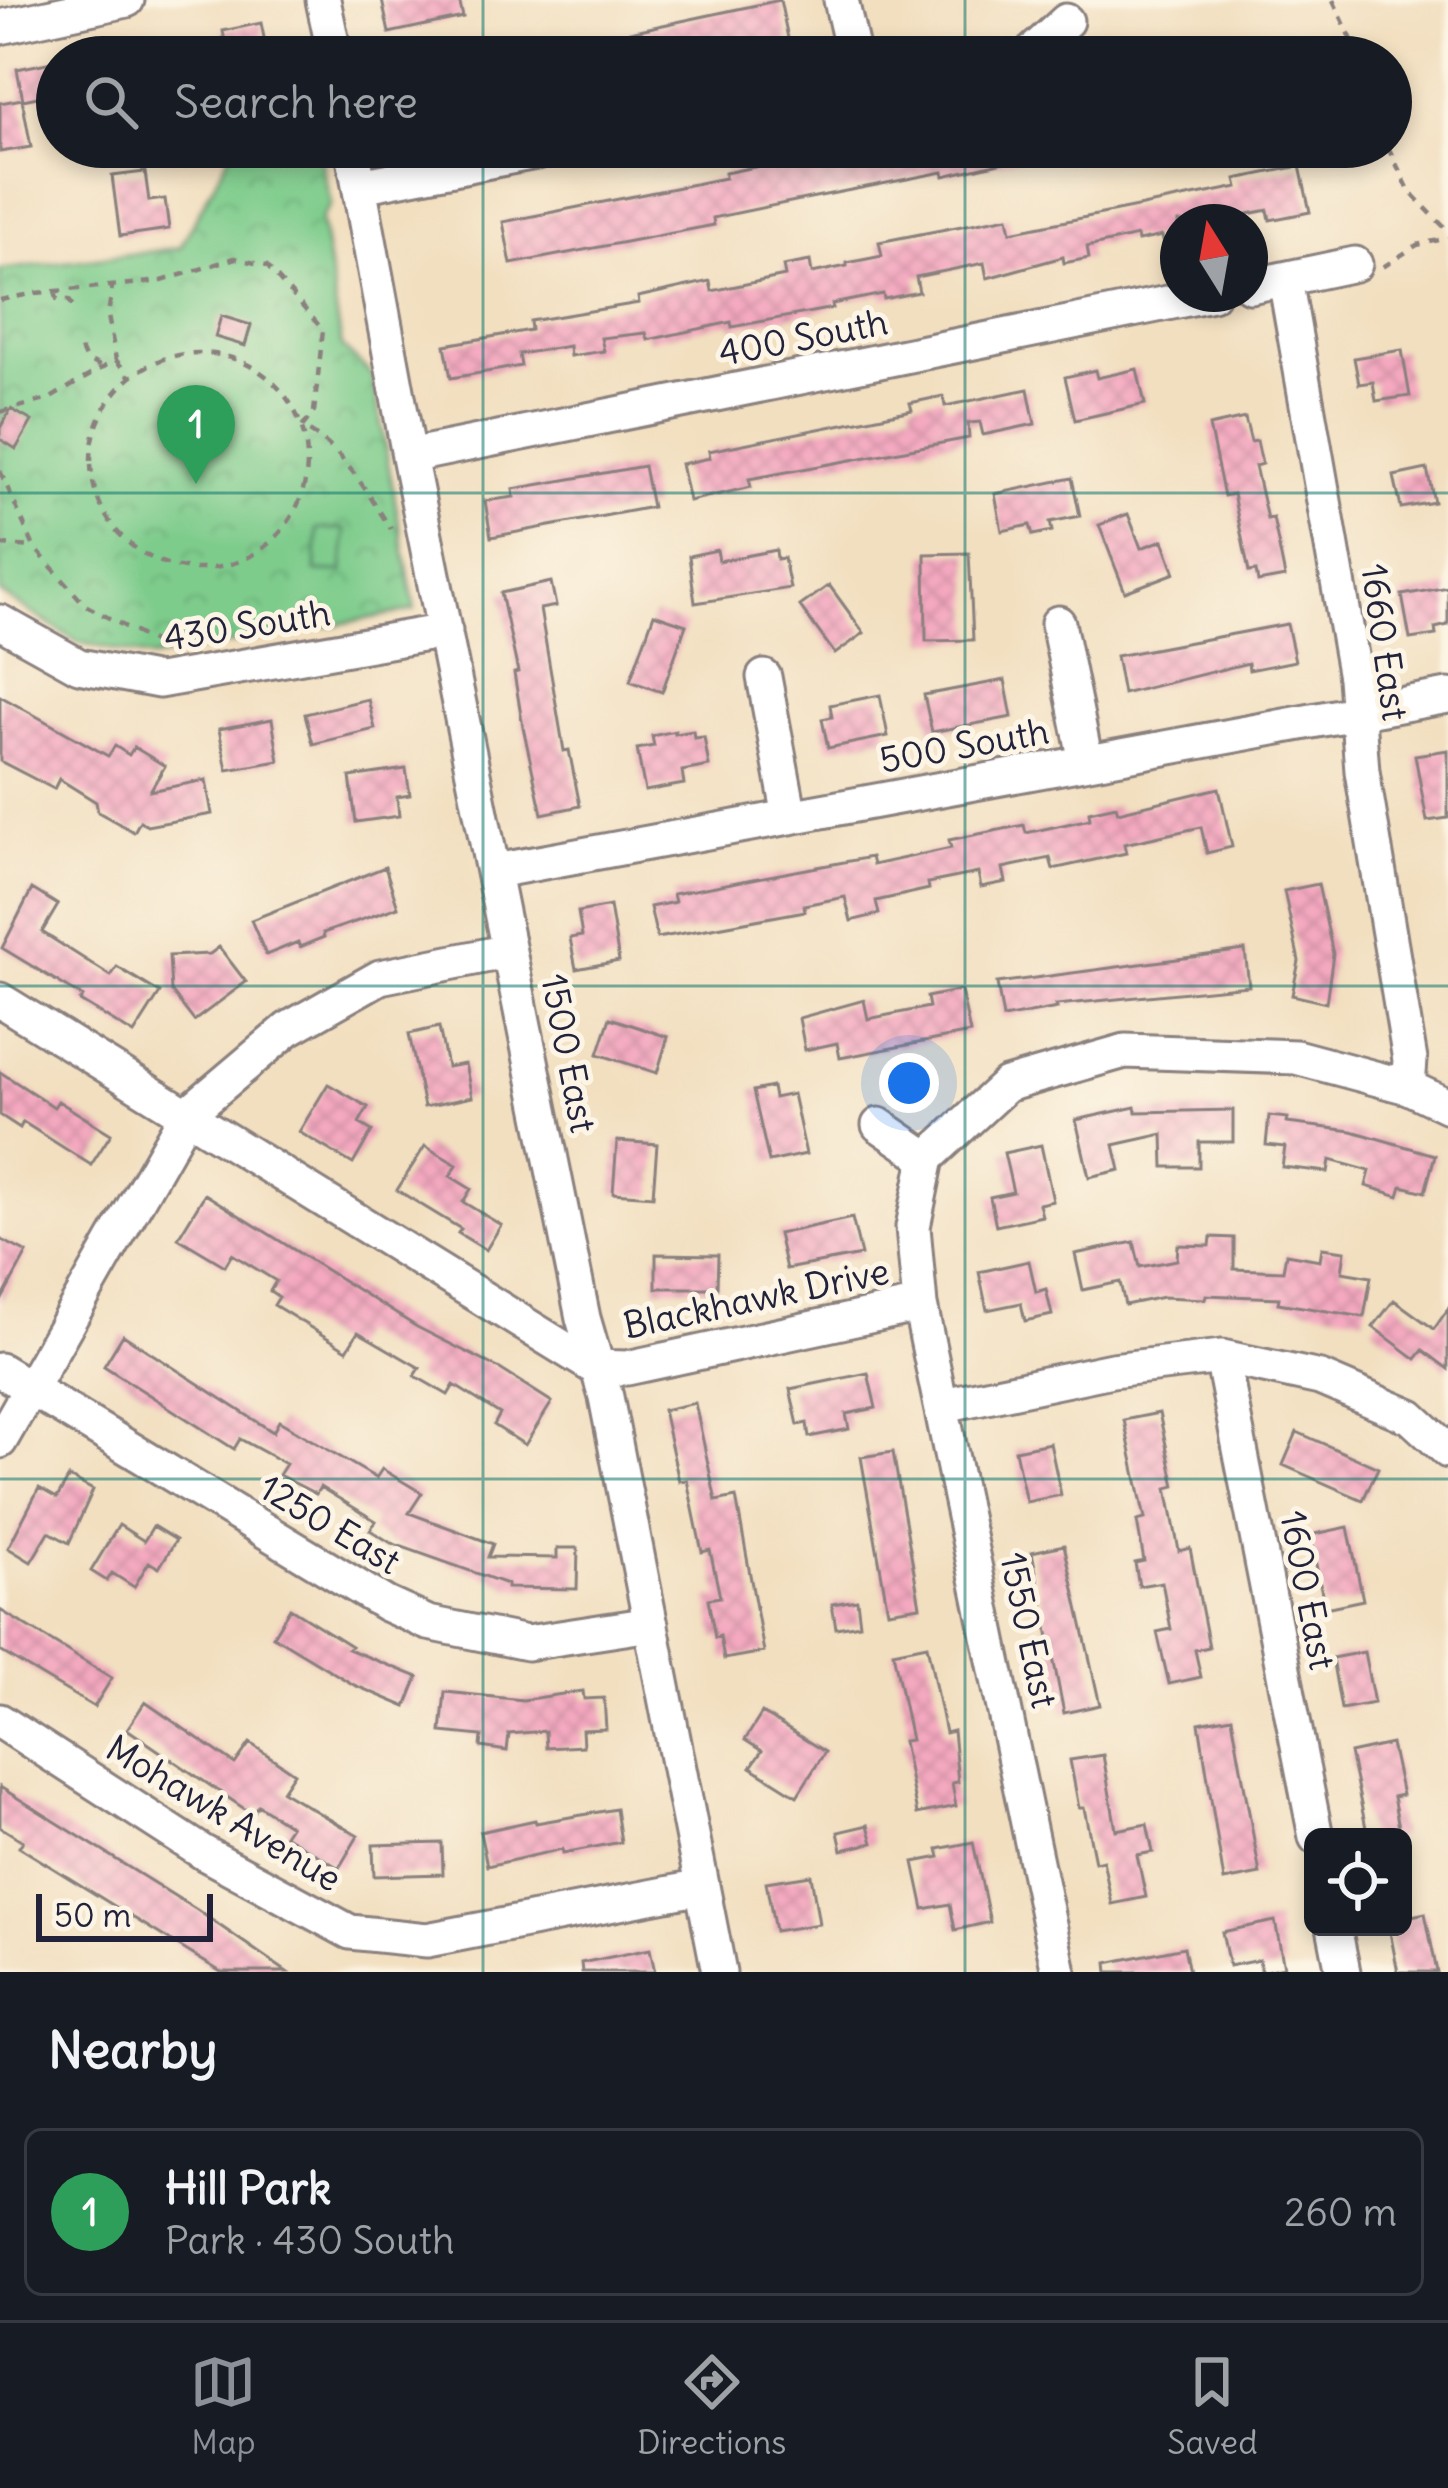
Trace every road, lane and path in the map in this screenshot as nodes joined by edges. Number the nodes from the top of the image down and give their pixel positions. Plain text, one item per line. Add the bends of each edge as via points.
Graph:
1 (127, 0) edge
2 (323, 0) edge
3 (842, 0) edge
4 (1333, 0) edge
5 (1066, 21) dead end
6 (0, 27) edge
7 (330, 36) edge
8 (850, 36) edge
9 (1050, 36) edge
10 (1350, 36) edge
11 (356, 168) edge
12 (453, 168) edge
13 (1398, 168) edge
14 (360, 186) junction
15 (1448, 235) edge
16 (1355, 263) joint
17 (1286, 279) junction
18 (1268, 282) edge
19 (112, 287) junction
20 (56, 291) junction
21 (0, 300) edge
22 (1160, 304) edge
23 (74, 308) dead end
24 (331, 328) dead end
25 (323, 329) junction
26 (81, 350) dead end
27 (116, 360) junction
28 (103, 368) junction
29 (130, 377) junction
30 (0, 412) edge
31 (302, 427) junction
32 (409, 456) junction
33 (0, 471) edge
34 (391, 529) dead end
35 (0, 545) edge
36 (34, 547) junction
37 (0, 622) edge
38 (1058, 622) dead end
39 (445, 631) junction
40 (176, 653) dead end
41 (764, 676) dead end
42 (1448, 696) edge
43 (1358, 712) junction
44 (1085, 762) junction
45 (790, 817) junction
46 (495, 871) junction
47 (509, 952) junction
48 (0, 1000) edge
49 (1408, 1087) junction
50 (1448, 1106) edge
51 (186, 1115) junction
52 (879, 1124) dead end
53 (926, 1158) junction
54 (920, 1305) junction
55 (1222, 1358) junction
56 (594, 1367) junction
57 (0, 1370) edge
58 (29, 1388) junction
59 (943, 1405) junction
60 (0, 1441) edge
61 (1448, 1451) edge
62 (651, 1624) junction
63 (0, 1721) edge
64 (1314, 1828) edge
65 (702, 1887) junction
66 (1336, 1936) edge
67 (719, 1972) edge
68 (1059, 1972) edge
69 (1342, 1972) edge

1 - 6 street
2 - 7 street
3 - 8 street
4 - 10 path
5 - 9 street
11 - 14 street, 1500 East
12 - 14 street
13 - 15 path
14 - 32 street, 1500 East
15 - 16 path via 1389,266
16 - 17 street
17 - 18 street
17 - 43 street, 1660 East
19 - 20 path
19 - 25 path via 235,258 267,266
19 - 27 path
20 - 21 path
20 - 23 path
22 - 32 street, 400 South
24 - 25 path
25 - 31 path via 314,412
26 - 28 path
27 - 28 path
27 - 29 path
28 - 30 path via 49,399
29 - 31 path via 170,358 214,354 268,379
29 - 31 path via 94,433 90,466 113,528 168,565 201,570 264,548 302,493
31 - 34 path via 346,464
32 - 39 street, 1500 East
33 - 36 path
35 - 36 path
36 - 40 path via 85,605
37 - 39 street, 430 South via 80,666 160,681
38 - 44 street
39 - 46 street, 1500 East
41 - 45 street
42 - 43 street, 500 South
43 - 44 street, 500 South
43 - 49 street, 1660 East
44 - 45 street, 500 South
45 - 46 street, 500 South
46 - 47 street, 1500 East
47 - 51 street via 380,977 288,1029
47 - 56 street, 1500 East
48 - 51 street, Blackhawk Drive
49 - 50 street
49 - 53 street via 1296,1058 1125,1051 1006,1085
51 - 56 street, Blackhawk Drive
51 - 58 street
52 - 53 street
53 - 54 street, Blackhawk Drive via 913,1227
54 - 56 street, Blackhawk Drive via 627,1368
54 - 59 street, 1550 East
55 - 59 street via 1112,1370
55 - 61 street via 1320,1378 1411,1417
55 - 64 street, 1600 East
56 - 62 street, 1500 East
57 - 58 street, 1250 East
58 - 60 street
58 - 62 street, 1250 East via 428,1622 527,1643
59 - 68 street, 1550 East
62 - 65 street, 1500 East
63 - 65 street, Mohawk Avenue via 205,1853 350,1932 427,1940
65 - 67 street, 1500 East
66 - 69 street

